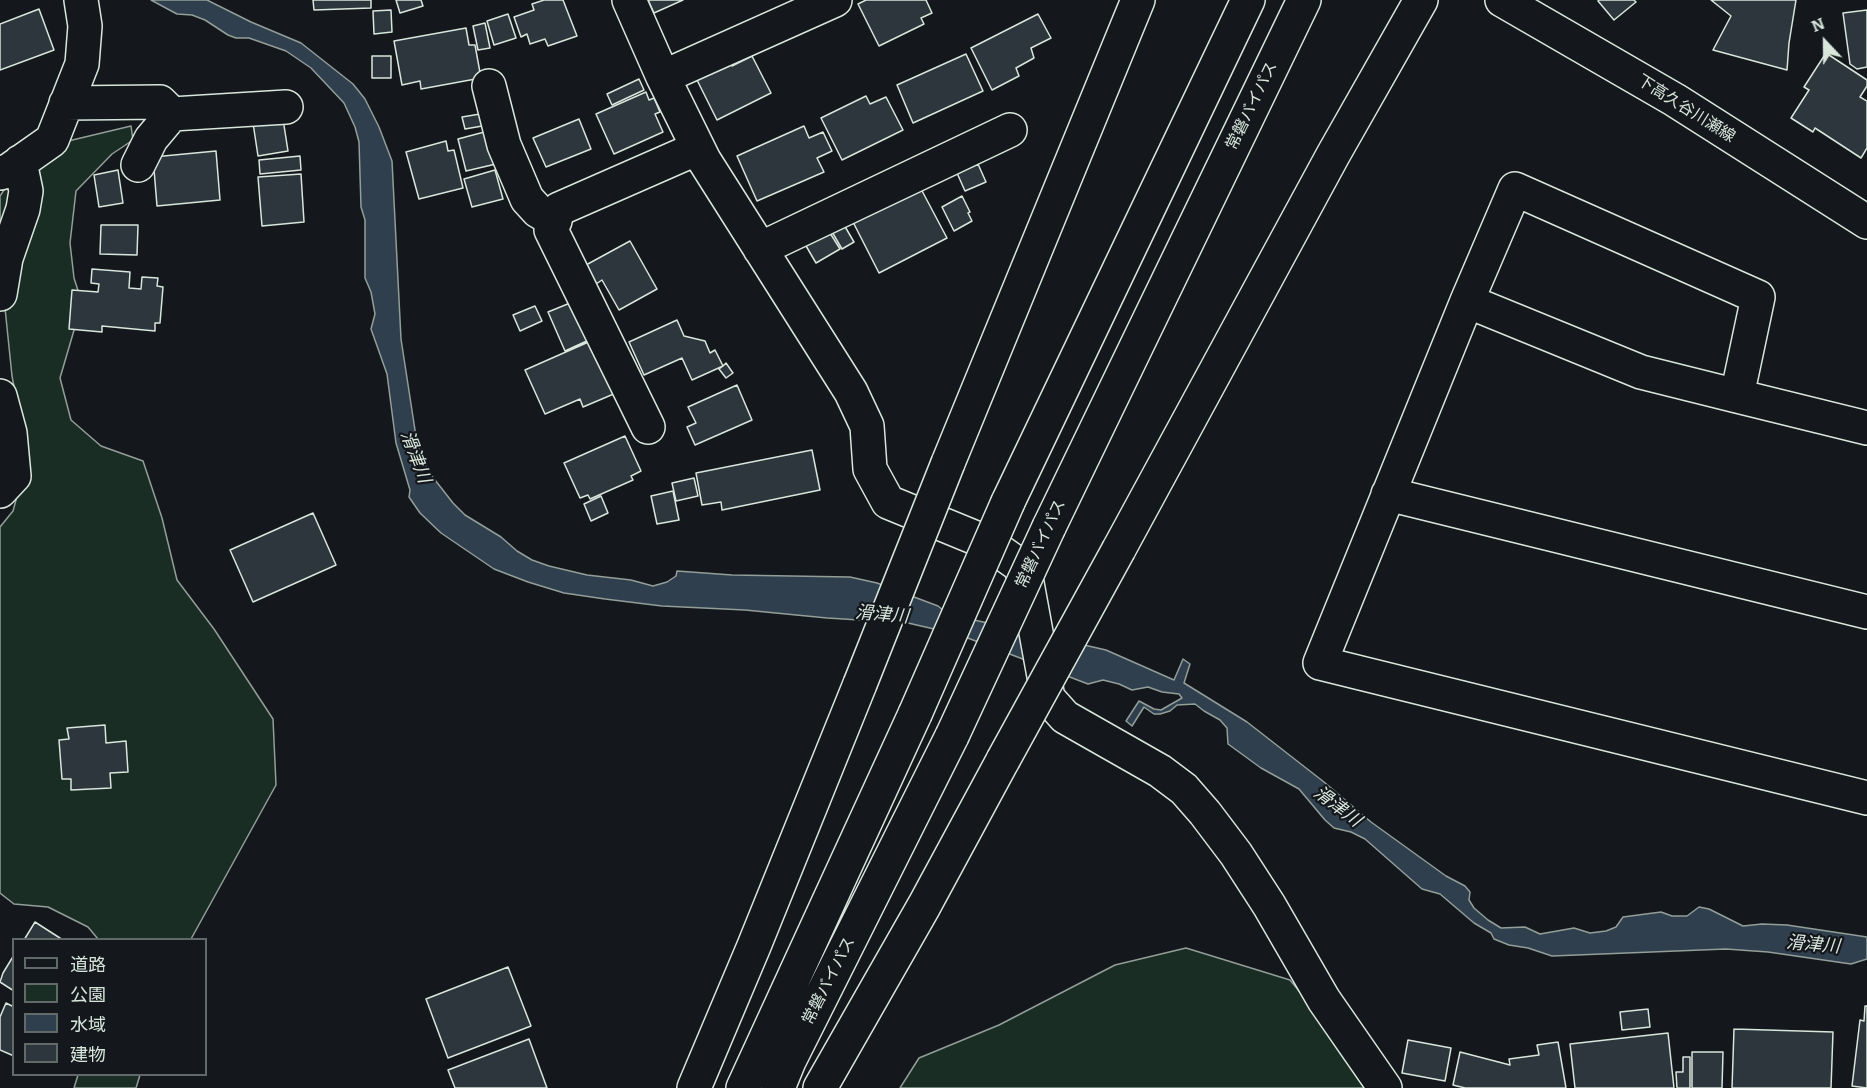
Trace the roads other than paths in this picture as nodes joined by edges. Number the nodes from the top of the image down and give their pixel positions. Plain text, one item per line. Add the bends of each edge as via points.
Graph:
1 (629, 0) edge
2 (835, 0) edge
3 (1138, 0) edge
4 (1248, 0) edge
5 (1304, 0) edge
6 (1421, 0) edge
7 (1502, 0) edge
8 (83, 13) edge
9 (663, 77) junction
10 (489, 86) dead end
11 (66, 103) junction
12 (286, 107) dead end
13 (172, 114) junction
14 (1010, 130) dead end
15 (698, 148) junction
16 (138, 165) dead end
17 (10, 168) edge
18 (555, 221) junction
19 (1867, 222) edge
20 (760, 249) junction
21 (0, 294) edge
22 (1467, 301) junction
23 (0, 396) edge
24 (1737, 396) junction
25 (648, 427) dead end
26 (1867, 428) edge
27 (0, 491) edge
28 (1388, 494) junction
29 (1867, 612) edge
30 (1867, 798) edge
31 (694, 1088) edge
32 (743, 1088) edge
33 (778, 1088) edge
34 (820, 1088) edge
35 (1385, 1088) edge

1 - 9 main road
2 - 9 main road
3 - 31 main road, bridge
4 - 32 main road, 常磐バイパス, bridge via 1008,502
5 - 33 main road, 常磐バイパス, bridge via 952,736
6 - 34 main road, bridge via 924,906
7 - 19 main road, 下高久谷川瀬線 via 1674,100
8 - 11 main road via 82,64
9 - 15 main road
10 - 18 main road via 504,145 527,199
11 - 13 main road via 160,102
11 - 17 main road via 52,140
12 - 13 main road
13 - 16 main road via 151,139
14 - 20 main road
15 - 18 main road via 559,209
15 - 20 main road
17 - 21 main road via 26,192 6,258
18 - 25 main road via 551,230
20 - 35 main road via 851,392 867,426 870,468 888,502 988,543 1019,565 1027,583 1048,698 1065,717 1160,771 1191,797 1236,854 1324,1000
22 - 24 main road via 1641,372
22 - 24 main road via 1515,189 1758,297
22 - 28 main road
23 - 27 main road via 10,434 14,476
24 - 26 main road
28 - 29 main road
28 - 30 main road via 1320,663

